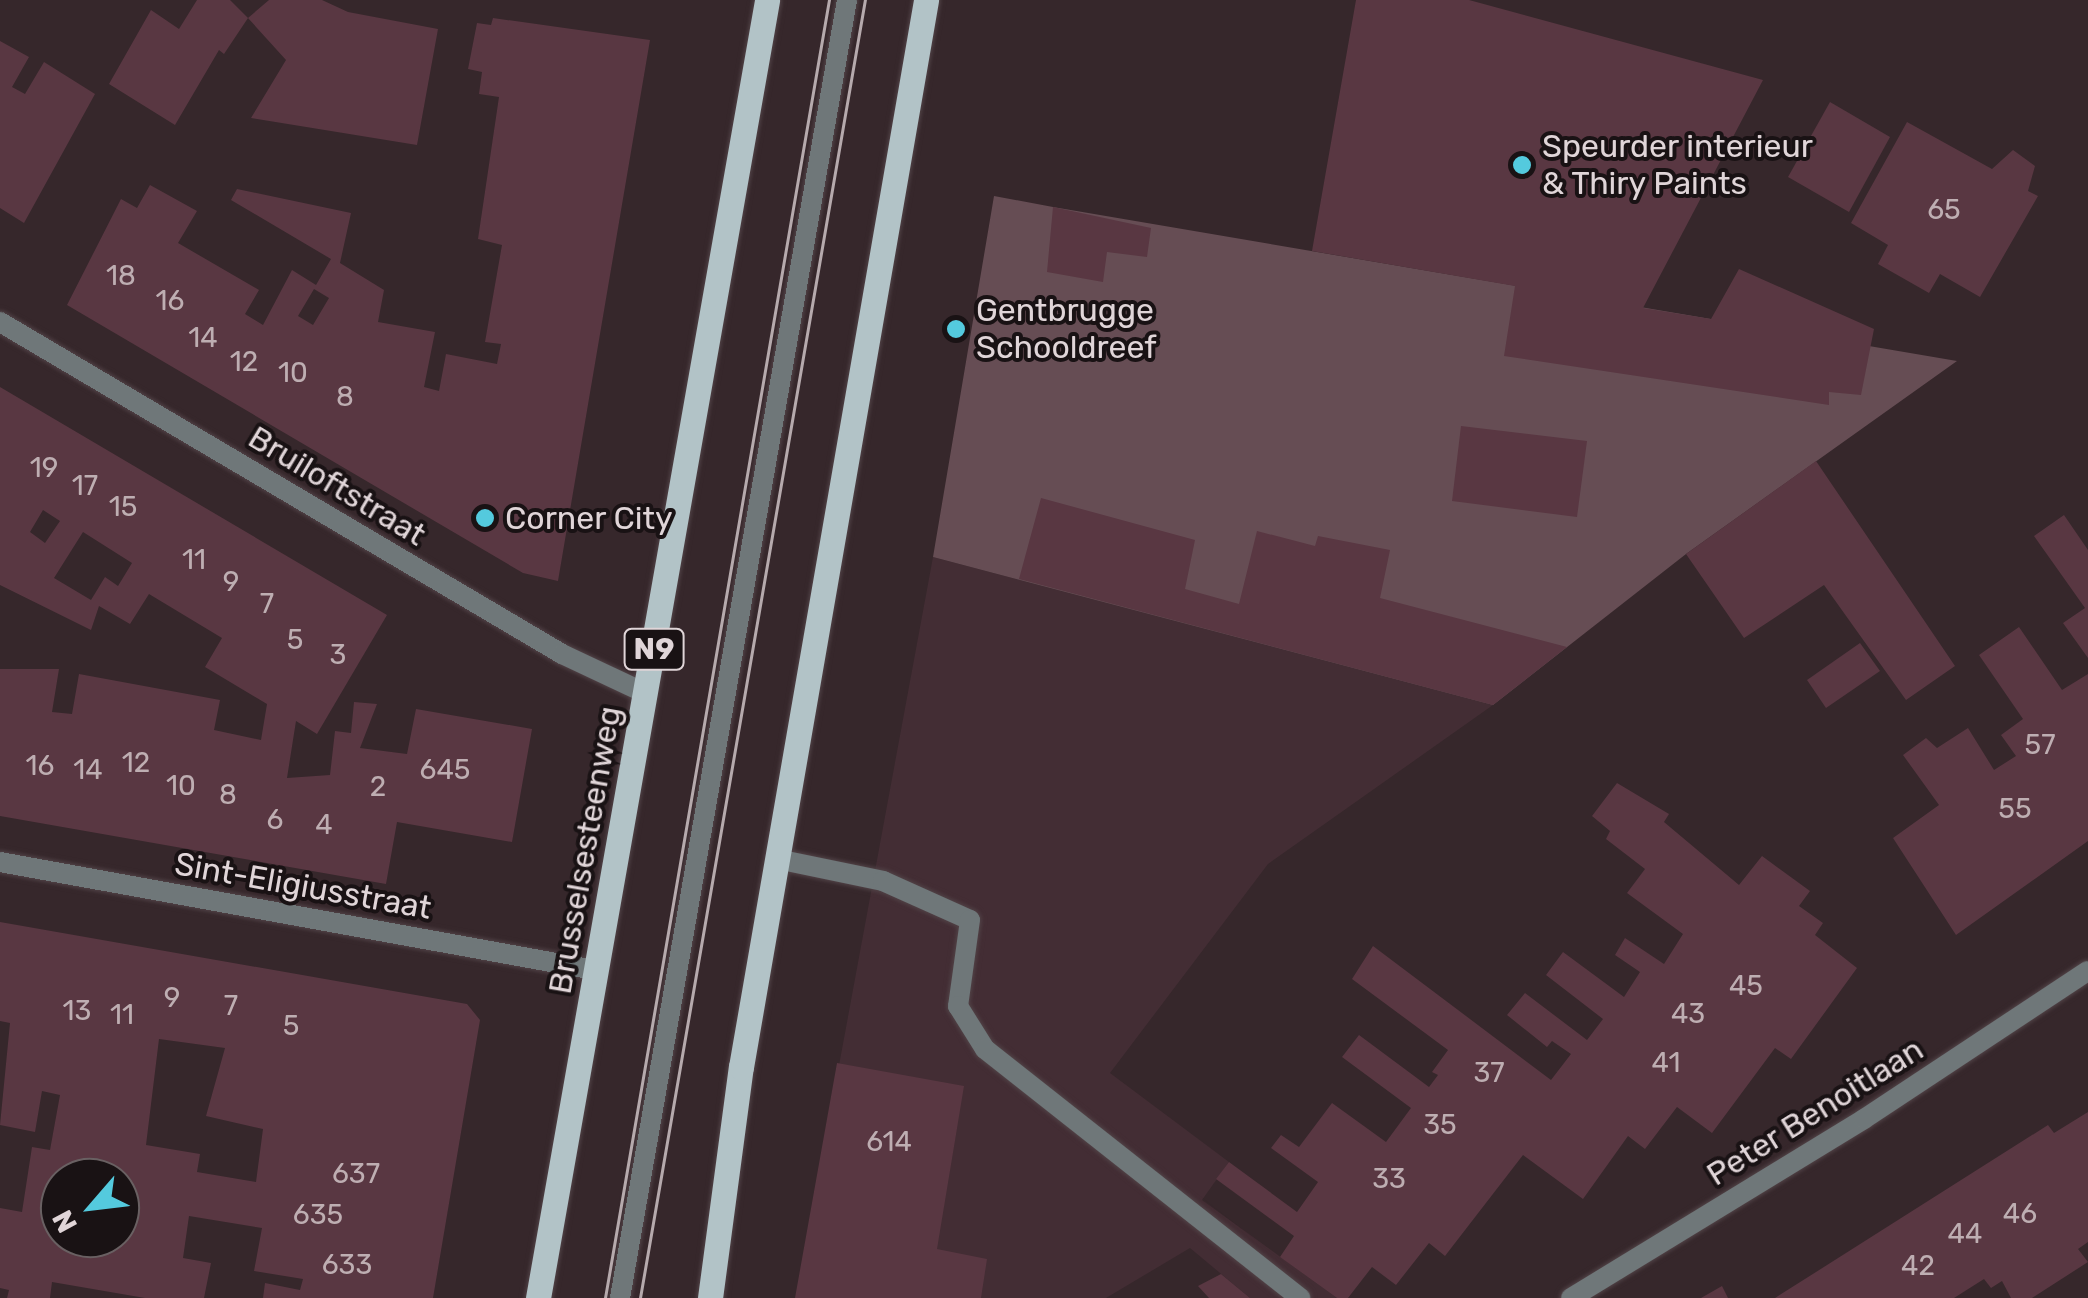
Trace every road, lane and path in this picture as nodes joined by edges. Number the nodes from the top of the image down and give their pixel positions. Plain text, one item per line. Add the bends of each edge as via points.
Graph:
1 (767, 0) edge
2 (847, 0) edge
3 (926, 0) edge
4 (0, 322) edge
5 (647, 694) junction
6 (777, 859) junction
7 (0, 862) edge
8 (595, 970) junction
9 (2088, 970) edge
10 (538, 1298) edge
11 (620, 1298) edge
12 (710, 1298) edge
13 (1300, 1298) edge
14 (1571, 1298) edge

1 - 5 main road, Brusselsesteenweg / N9
2 - 11 street
3 - 6 main road
4 - 5 street, Bruiloftstraat via 562,654
5 - 8 main road, Brusselsesteenweg / N9
6 - 12 main road
6 - 13 street via 883,882 970,920 958,1006 986,1049
7 - 8 street, Sint-Eligiusstraat
8 - 10 main road, Brusselsesteenweg / N9
9 - 14 street, Peter Benoitlaan via 1864,1119

